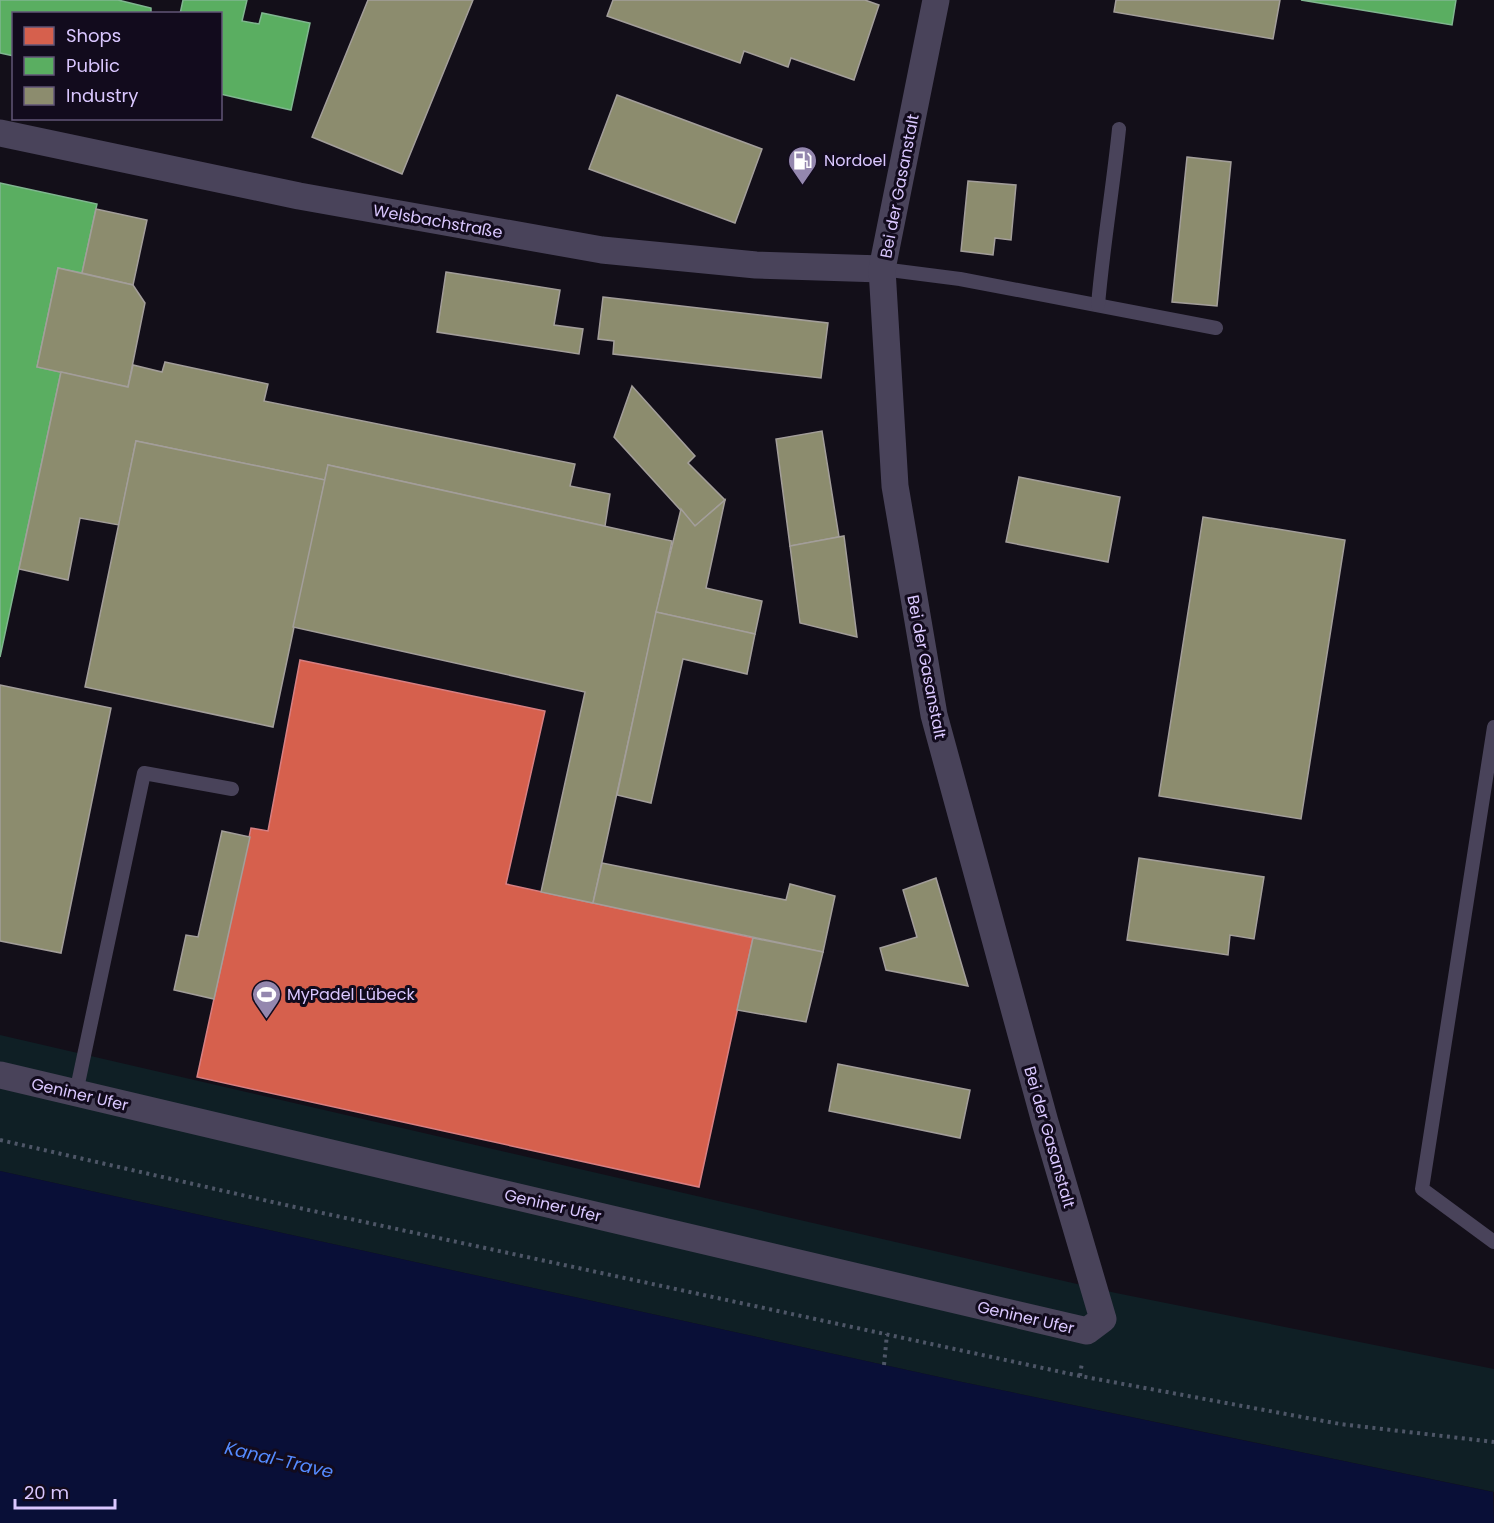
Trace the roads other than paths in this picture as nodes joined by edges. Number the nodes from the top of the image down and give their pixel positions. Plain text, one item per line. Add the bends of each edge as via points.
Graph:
1 (936, 0) edge
2 (1119, 129) dead end
3 (0, 133) edge
4 (882, 269) junction
5 (1098, 305) junction
6 (1216, 328) dead end
7 (1494, 727) edge
8 (232, 789) dead end
9 (0, 1075) edge
10 (76, 1093) junction
11 (1494, 1242) edge
12 (1103, 1319) joint

1 - 4 street, Bei der Gasanstalt
2 - 5 lane
3 - 4 street, Welsbachstraße via 298,196 602,250 756,265
4 - 5 lane
4 - 12 street, Bei der Gasanstalt via 895,486 934,715
5 - 6 lane
7 - 11 lane via 1422,1189
8 - 10 lane via 144,772
9 - 10 street, Geniner Ufer
10 - 12 street, Geniner Ufer via 1087,1331

